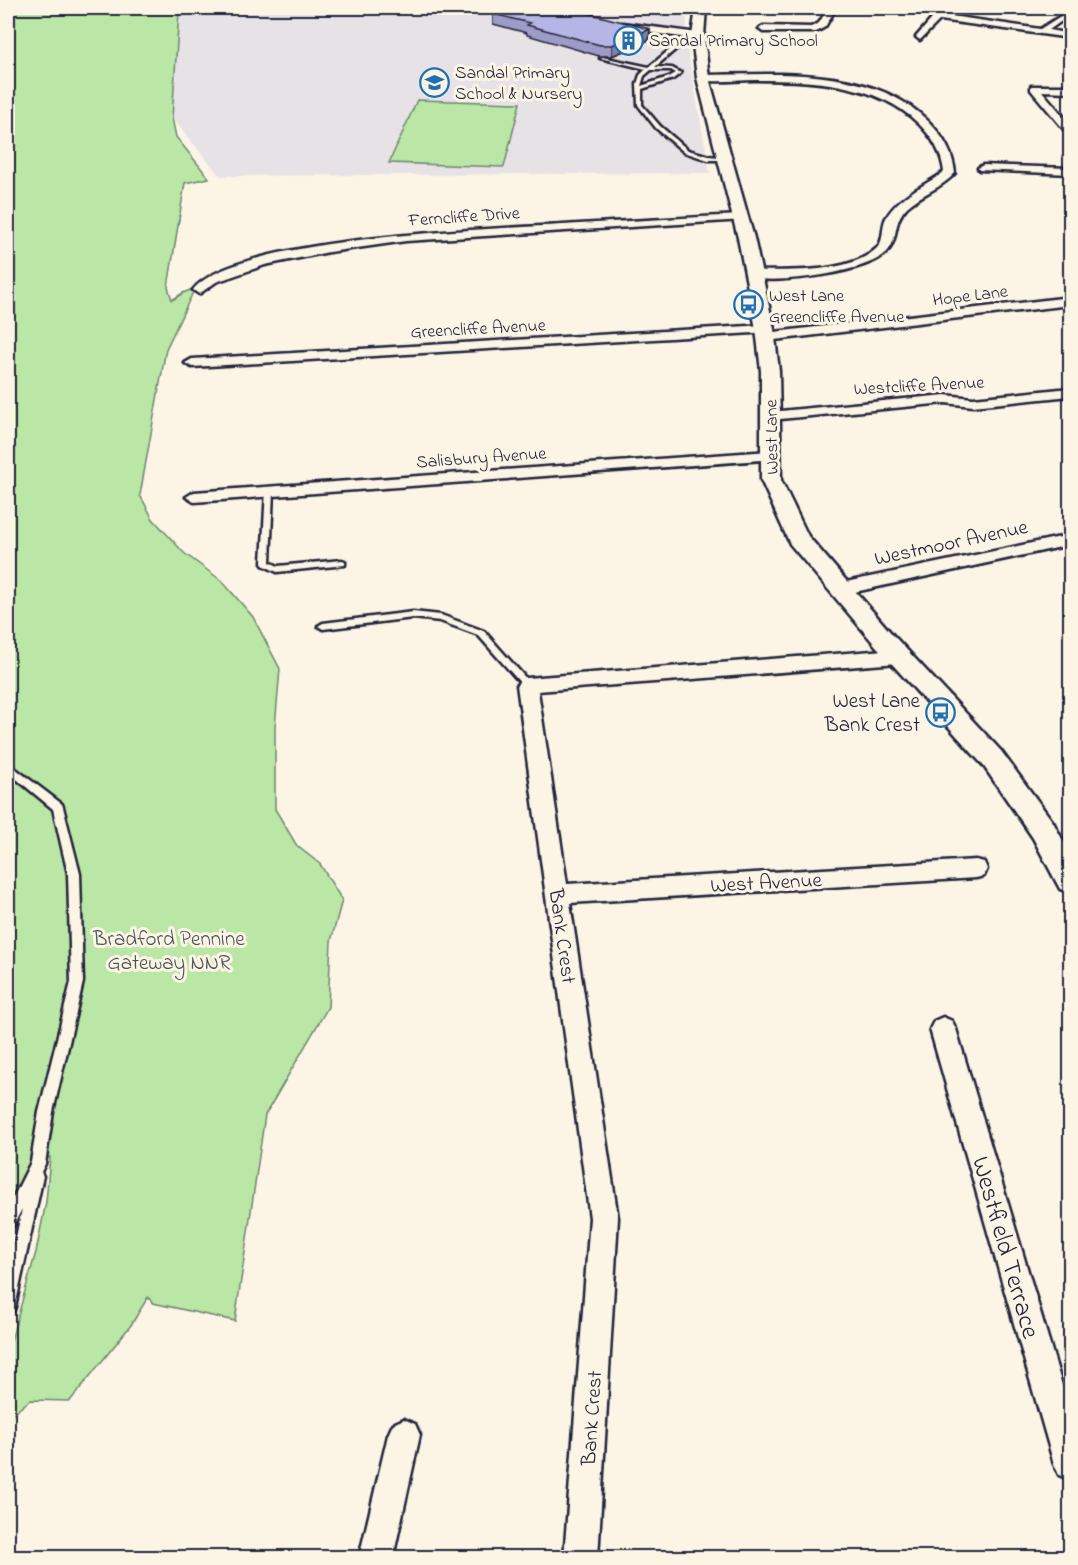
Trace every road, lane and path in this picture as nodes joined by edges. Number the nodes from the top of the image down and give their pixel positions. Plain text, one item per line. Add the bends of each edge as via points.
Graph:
1 (701, 8) edge
2 (832, 8) edge
3 (915, 8) edge
4 (943, 12) edge
5 (1071, 12) edge
6 (610, 23) edge
7 (763, 29) dead end
8 (1043, 32) junction
9 (1071, 36) edge
10 (920, 37) dead end
11 (689, 40) junction
12 (602, 58) edge
13 (648, 68) junction
14 (703, 78) junction
15 (639, 88) junction
16 (1071, 88) edge
17 (1071, 130) edge
18 (724, 159) junction
19 (964, 167) junction
20 (1071, 171) edge
21 (740, 218) junction
22 (755, 275) junction
23 (199, 290) dead end
24 (1071, 301) edge
25 (766, 333) junction
26 (192, 363) dead end
27 (1071, 392) edge
28 (770, 416) junction
29 (770, 456) junction
30 (269, 491) junction
31 (194, 497) dead end
32 (1071, 540) edge
33 (342, 563) dead end
34 (841, 589) junction
35 (323, 626) dead end
36 (898, 656) junction
37 (527, 685) junction
38 (8, 767) edge
39 (976, 869) dead end
40 (1071, 880) edge
41 (557, 894) junction
42 (943, 1029) dead end
43 (38, 1164) junction
44 (8, 1221) edge
45 (8, 1307) edge
46 (404, 1435) dead end
47 (1071, 1464) edge
48 (376, 1557) edge
49 (581, 1557) edge

1 - 11 street, West Lane
2 - 7 street via 822,25 813,30
3 - 4 street
4 - 8 street
4 - 10 street
5 - 8 street
6 - 11 street
8 - 9 street
11 - 13 lane
11 - 14 street, West Lane
12 - 13 lane
13 - 15 lane
13 - 15 lane via 679,73
14 - 18 street, West Lane
14 - 19 street via 805,79 867,85 918,116
15 - 18 lane via 640,105 657,127 686,151
16 - 17 street via 1034,88
18 - 21 street, West Lane
19 - 20 street
19 - 22 street via 905,203 892,219 885,248 864,262
21 - 22 street, West Lane
21 - 23 street, Ferncliffe Drive via 354,243 250,266 211,279
22 - 25 street, West Lane
24 - 25 street, Hope Lane
25 - 26 street, Greencliffe Avenue
25 - 28 street, West Lane
27 - 28 street, Westcliffe Avenue via 974,402 945,399
28 - 29 street, West Lane
29 - 30 street, Salisbury Avenue
29 - 34 street, West Lane via 771,480 798,539
30 - 31 street, Salisbury Avenue
30 - 33 lane via 266,564 277,569
32 - 34 street, Westmoor Avenue
34 - 36 street, West Lane
35 - 37 lane via 413,615 441,618 481,633
36 - 37 street
36 - 40 street, West Lane via 992,758 1043,830
37 - 41 street, Bank Crest
38 - 43 lane via 58,807 74,874 77,982 46,1112
39 - 41 street, West Avenue
41 - 49 street, Bank Crest via 604,1218
42 - 47 street, Westfield Terrace
43 - 44 lane
43 - 45 lane
46 - 48 street

